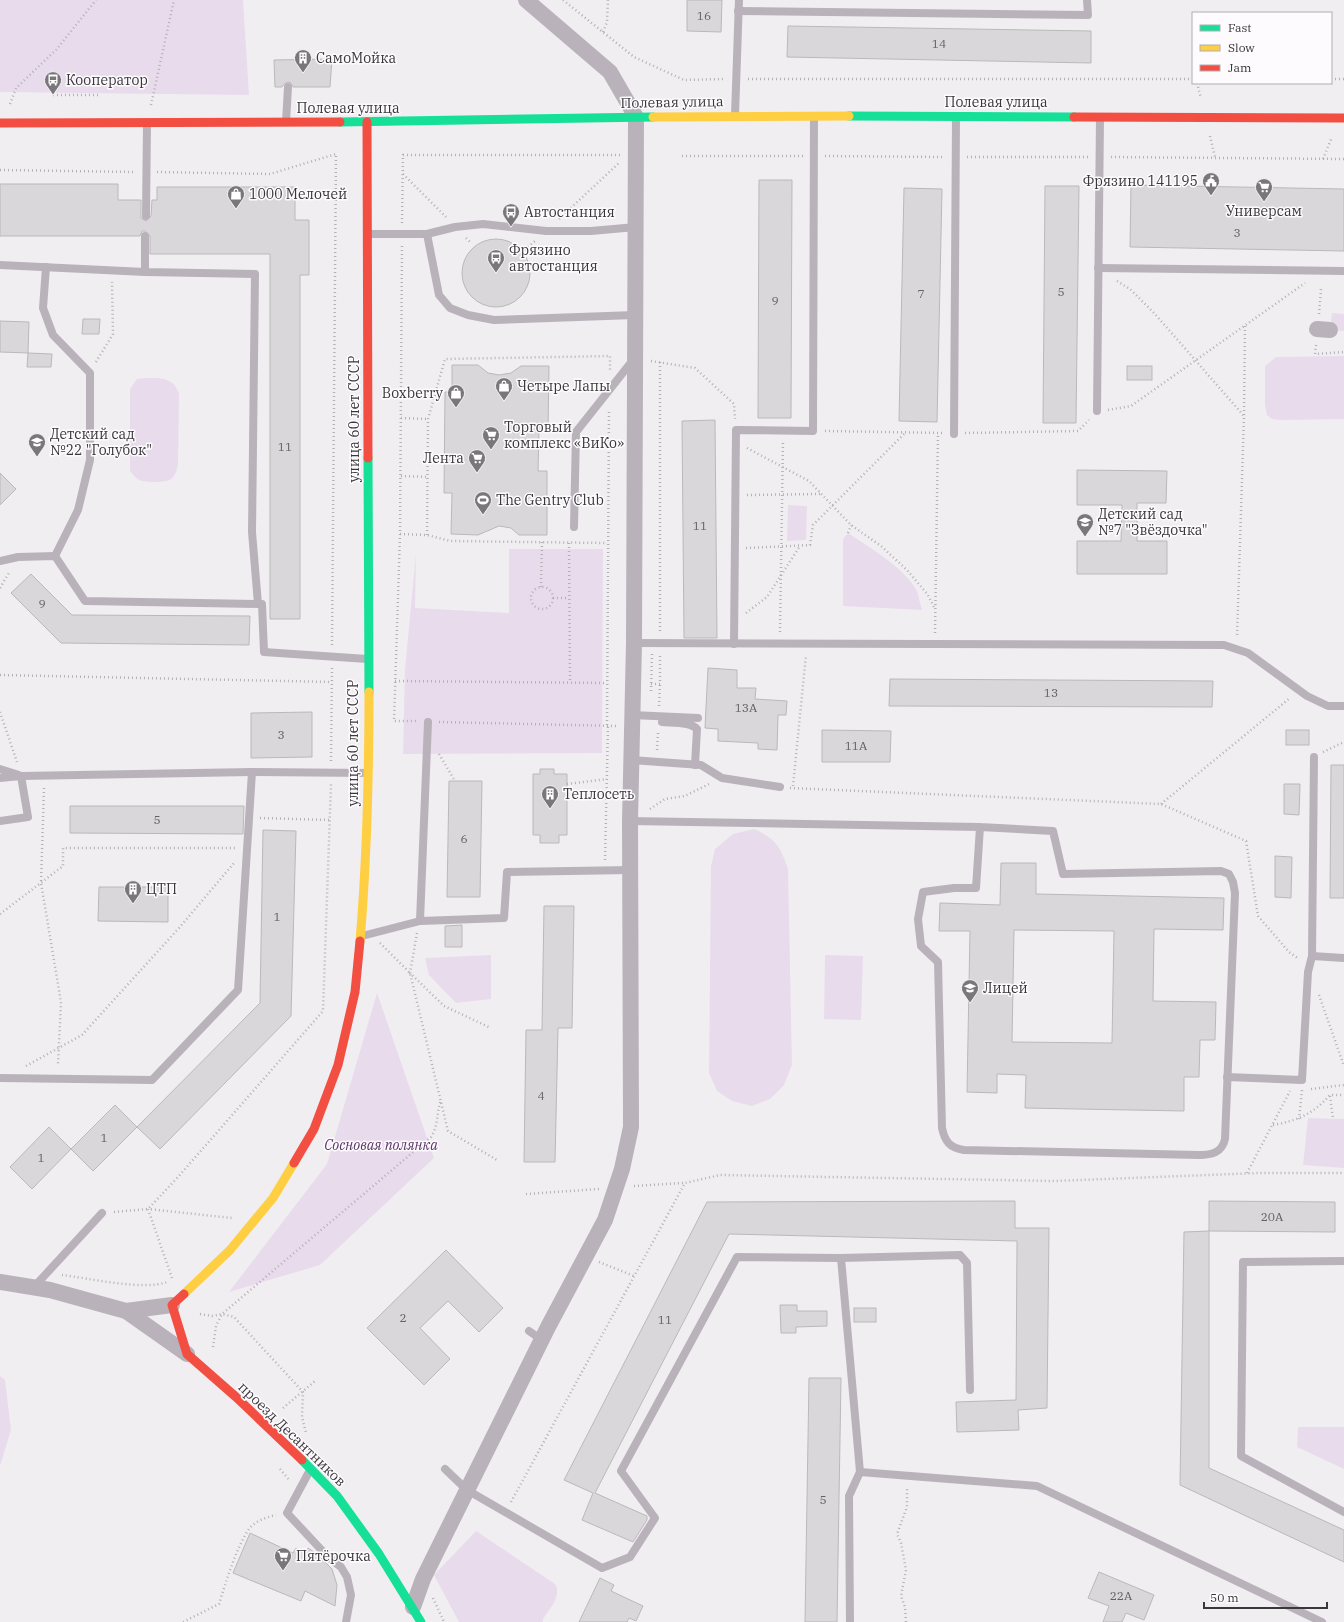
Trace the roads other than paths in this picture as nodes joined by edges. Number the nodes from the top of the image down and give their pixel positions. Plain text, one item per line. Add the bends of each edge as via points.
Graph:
1 (526, 0) edge
2 (739, 0) edge
3 (1087, 0) edge
4 (738, 11) junction
5 (288, 87) dead end
6 (735, 115) junction
7 (814, 116) junction
8 (956, 116) junction
9 (1100, 116) junction
10 (636, 117) junction
11 (1344, 118) edge
12 (286, 122) junction
13 (367, 122) junction
14 (1, 123) edge
15 (147, 123) junction
16 (146, 216) dead end
17 (636, 227) junction
18 (367, 234) junction
19 (428, 234) junction
20 (145, 236) dead end
21 (0, 265) edge
22 (46, 267) junction
23 (1098, 268) junction
24 (1344, 271) edge
25 (145, 272) junction
26 (635, 315) junction
27 (635, 358) junction
28 (1097, 411) road end
29 (954, 434) road end
30 (574, 527) dead end
31 (55, 556) junction
32 (0, 561) edge
33 (258, 604) junction
34 (634, 643) junction
35 (734, 644) junction
36 (368, 659) junction
37 (1344, 706) edge
38 (698, 718) dead end
39 (632, 720) junction
40 (428, 722) road end
41 (662, 722) dead end
42 (1314, 757) road end
43 (631, 760) junction
44 (695, 765) junction
45 (0, 769) edge
46 (252, 772) junction
47 (369, 773) junction
48 (21, 776) junction
49 (0, 778) edge
50 (780, 787) road end
51 (0, 821) edge
52 (636, 821) junction
53 (980, 827) junction
54 (631, 870) junction
55 (420, 921) junction
56 (360, 936) junction
57 (1312, 956) junction
58 (1344, 958) edge
59 (1227, 1077) junction
60 (3, 1078) edge
61 (102, 1213) road end
62 (841, 1258) junction
63 (1344, 1262) edge
64 (0, 1282) edge
65 (34, 1287) junction
66 (172, 1305) junction
67 (126, 1311) junction
68 (529, 1331) dead end
69 (542, 1340) junction
70 (187, 1354) junction
71 (970, 1390) dead end
72 (311, 1469) junction
73 (445, 1469) dead end
74 (860, 1472) junction
75 (467, 1490) junction
76 (1344, 1512) edge
77 (413, 1607) junction
78 (346, 1622) edge
79 (421, 1622) edge
80 (850, 1622) edge
81 (1322, 1622) edge

1 - 10 street via 610,72
2 - 4 lane
3 - 4 lane via 1088,15
4 - 6 lane
5 - 12 lane
6 - 7 street, Полевая улица
6 - 10 street, Полевая улица
7 - 8 street, Полевая улица
7 - 35 lane via 813,431 736,430
8 - 9 street, Полевая улица
8 - 29 lane
9 - 11 street, Полевая улица
9 - 23 lane
10 - 13 street, Полевая улица
10 - 17 street
12 - 13 street, Полевая улица
12 - 15 street, Полевая улица
13 - 18 street, улица 60 лет СССР
14 - 15 street, Полевая улица
15 - 16 lane
17 - 19 lane via 546,231 495,224 455,227
17 - 26 street
18 - 19 lane
18 - 36 street, улица 60 лет СССР
19 - 26 lane via 439,294 450,308 468,315 494,320
20 - 25 lane
21 - 22 lane
22 - 25 lane
22 - 31 lane via 43,308 53,336 90,373 90,460 78,510
23 - 24 lane
23 - 28 lane
25 - 33 lane via 255,274 252,532
26 - 27 street
27 - 30 lane via 576,432
27 - 34 street
31 - 32 lane via 18,557
31 - 33 lane via 86,601
33 - 36 lane via 262,604 264,652
34 - 35 lane
34 - 39 street
35 - 37 lane via 1224,645 1248,653 1299,690 1328,706
36 - 47 street, улица 60 лет СССР
38 - 39 lane
39 - 43 street
40 - 55 lane
41 - 44 lane via 687,724 697,729
42 - 57 lane
43 - 44 lane
43 - 52 street
44 - 50 lane via 701,765 722,778
45 - 48 lane
46 - 47 lane
46 - 48 lane
46 - 60 lane via 238,990 152,1080
47 - 56 street, улица 60 лет СССР
48 - 49 lane
48 - 51 lane via 28,817
52 - 53 lane
52 - 54 street
53 - 59 lane via 1053,831 1063,874 1221,871 1230,874 1235,893
53 - 59 lane via 976,888 923,892 918,919 921,946 938,962 942,1128 951,1147 964,1150 1208,1155 1215,1153 1223,1145
54 - 55 lane via 507,872 504,918
54 - 69 street via 631,1127 622,1170 606,1220
55 - 56 lane
56 - 66 street, улица 60 лет СССР via 354,992 338,1065 314,1130 274,1198 230,1250
57 - 58 lane
57 - 59 lane via 1309,966 1302,1080
61 - 65 lane
62 - 71 lane via 960,1255 967,1263
62 - 74 lane
62 - 75 lane via 737,1257 621,1471 655,1518 630,1557 602,1568
63 - 76 lane via 1243,1262 1241,1456
64 - 65 street
65 - 67 street
66 - 67 street
66 - 70 street
67 - 70 street
68 - 69 lane
69 - 75 street
70 - 72 street, проезд Десантников
72 - 77 street, проезд Десантников via 337,1496
72 - 78 lane via 286,1513 341,1567 347,1577 351,1595
73 - 75 lane
74 - 80 lane via 849,1496
74 - 81 lane via 1037,1486
75 - 77 street via 423,1579
77 - 79 street, проезд Десантников

